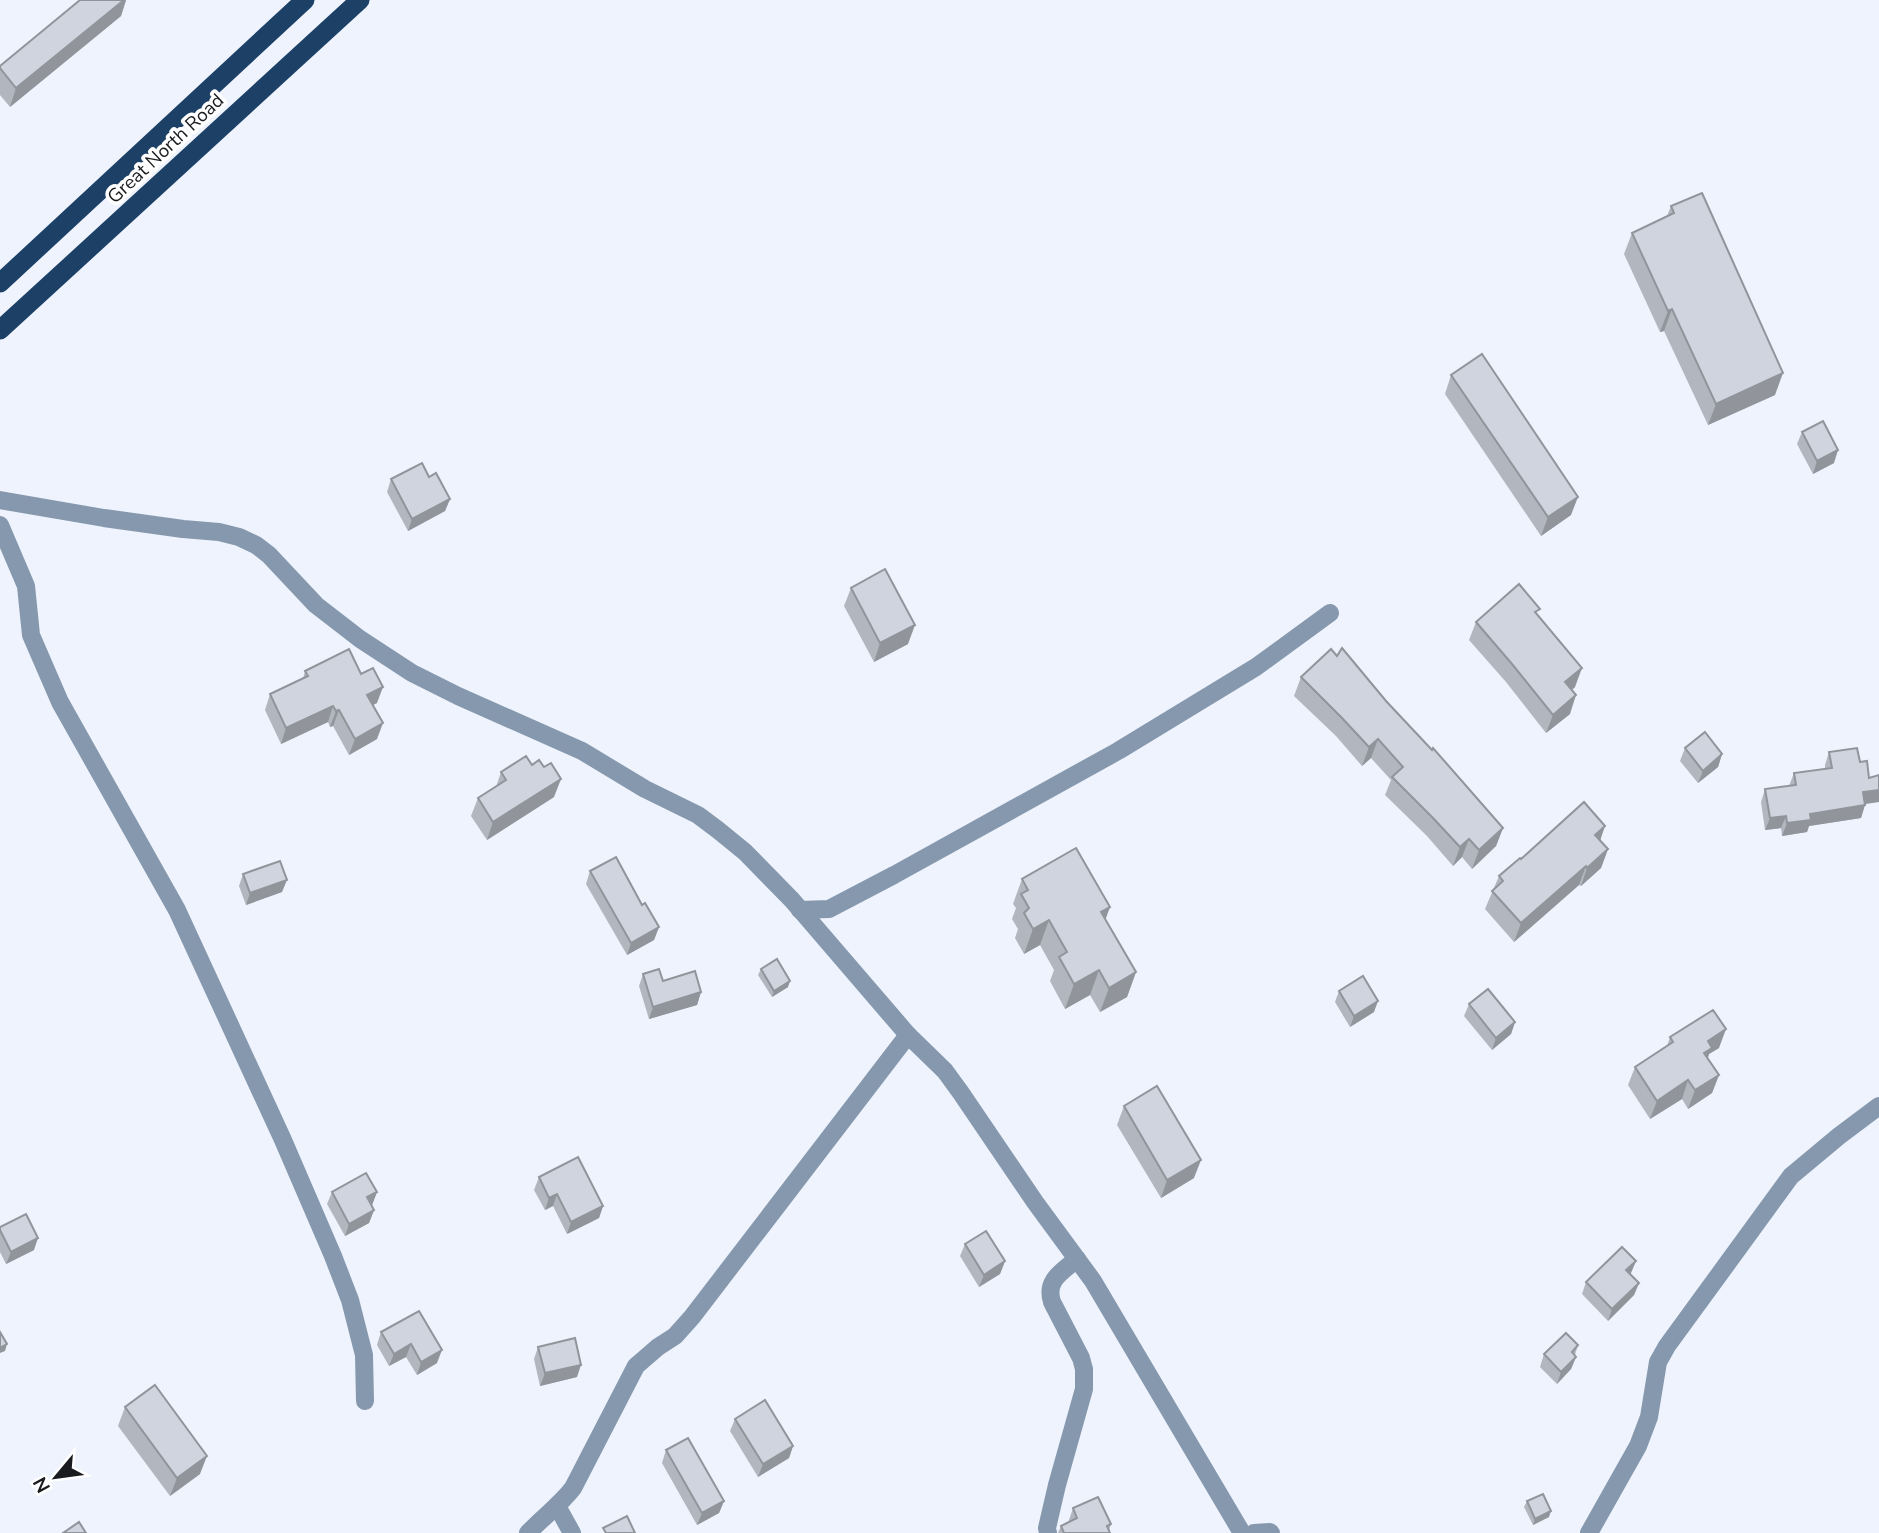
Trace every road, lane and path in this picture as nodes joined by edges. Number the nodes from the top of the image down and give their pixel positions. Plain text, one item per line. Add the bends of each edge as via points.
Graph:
1 (305, 0) edge
2 (360, 0) edge
3 (0, 283) edge
4 (0, 330) edge
5 (0, 500) edge
6 (0, 526) edge
7 (1330, 613) dead end
8 (800, 910) junction
9 (908, 1035) junction
10 (1879, 1106) edge
11 (1077, 1259) junction
12 (365, 1401) dead end
13 (557, 1506) junction
14 (528, 1533) edge
15 (572, 1533) edge
16 (1048, 1533) edge
17 (1242, 1533) edge
18 (1254, 1533) edge
19 (1271, 1533) edge
20 (1589, 1533) edge

1 - 3 highway, Great North Road
2 - 4 highway, Great North Road
5 - 8 street via 219,532 256,545 316,605 412,673 582,751 698,814 745,852
6 - 12 street via 26,586 31,635 60,702 177,910 333,1256 364,1355
7 - 8 street via 1256,667 1118,751 830,909
8 - 9 street
9 - 11 street via 945,1071
9 - 13 street via 692,1317 636,1366 573,1488
10 - 20 street via 1791,1175 1667,1346 1657,1362 1649,1418 1638,1446
11 - 16 street via 1051,1283 1049,1292 1081,1358 1084,1389
11 - 17 street
13 - 14 street
13 - 15 street
18 - 19 street

